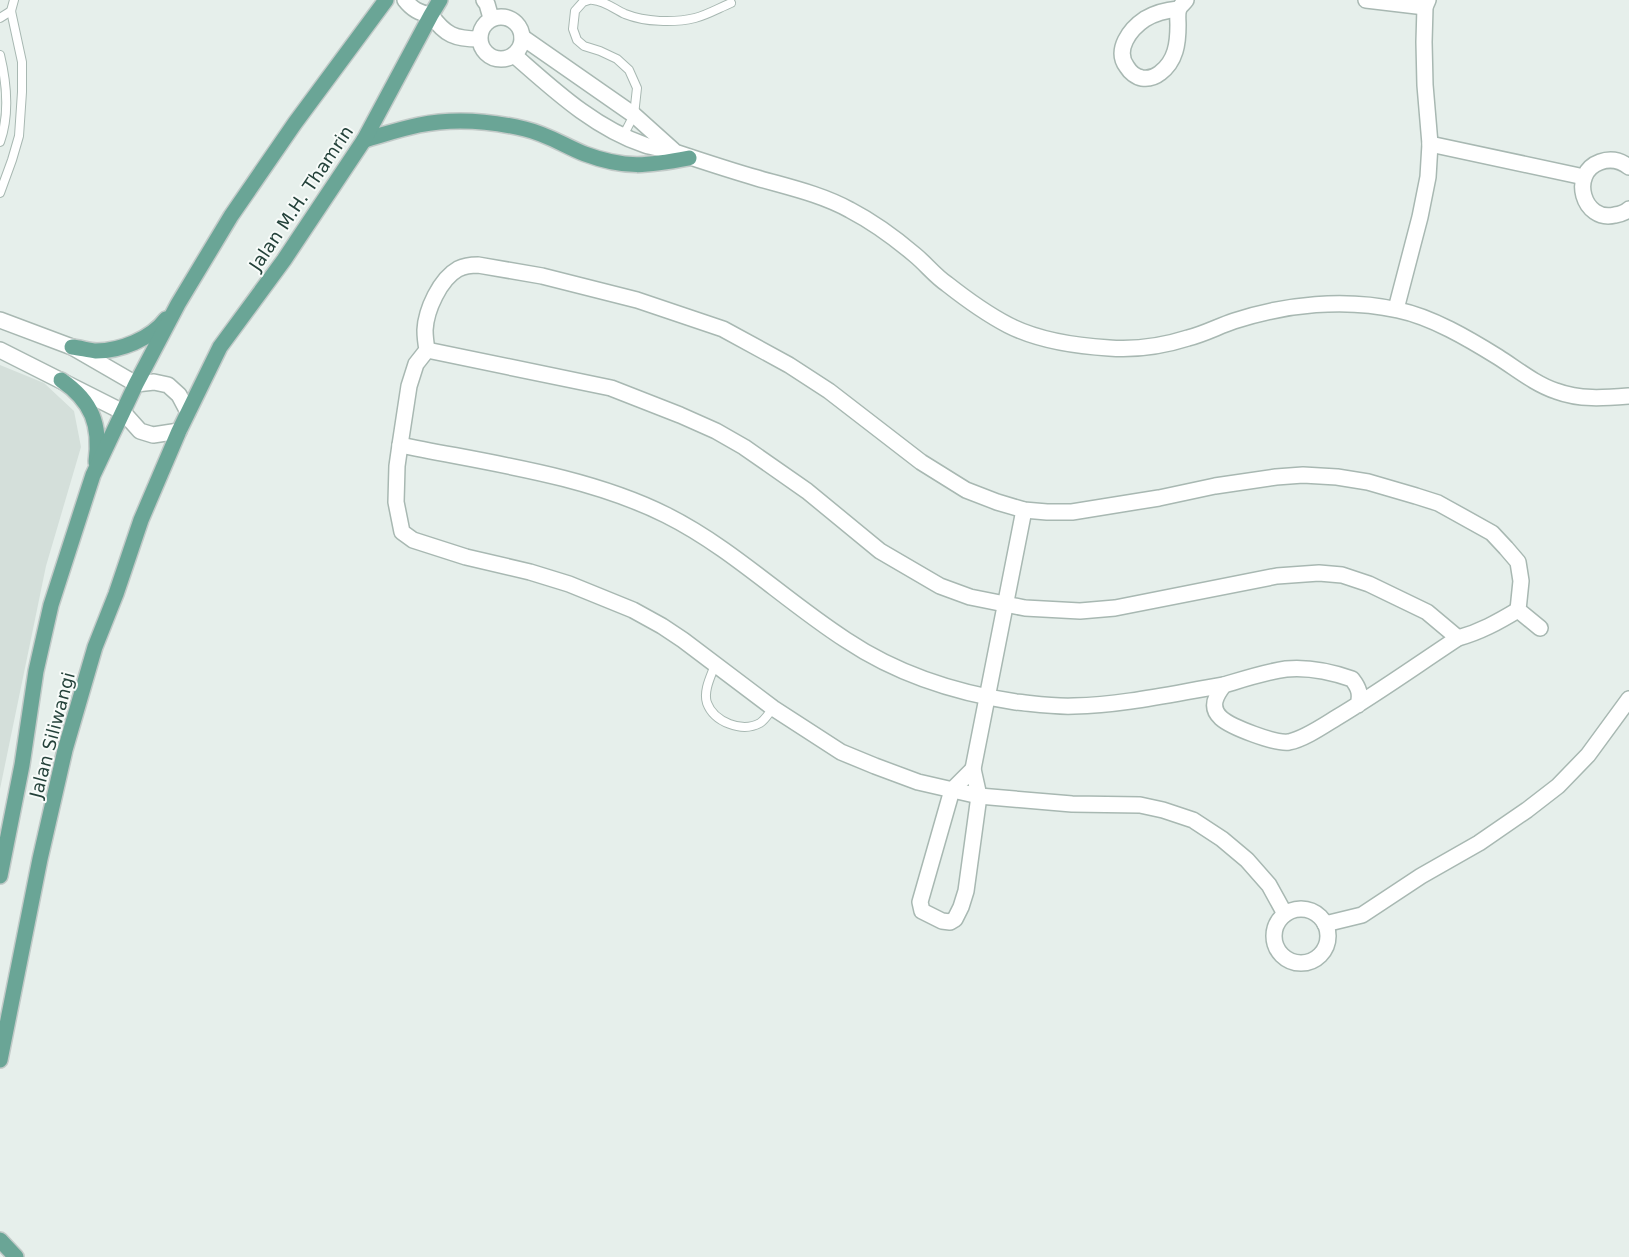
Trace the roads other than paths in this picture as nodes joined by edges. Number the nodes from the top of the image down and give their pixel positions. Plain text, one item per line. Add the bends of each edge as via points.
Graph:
1 (14, 0) edge
2 (386, 0) edge
3 (405, 0) edge
4 (440, 0) edge
5 (484, 0) edge
6 (591, 0) edge
7 (1366, 0) edge
8 (731, 3) dead end
9 (1426, 4) edge
10 (1182, 5) edge
11 (11, 11) junction
12 (431, 15) junction
13 (0, 18) edge
14 (492, 18) junction
15 (522, 37) junction
16 (479, 39) junction
17 (514, 55) junction
18 (0, 56) edge
19 (572, 71) junction
20 (557, 93) junction
21 (634, 115) junction
22 (623, 136) junction
23 (364, 140) junction
24 (0, 142) edge
25 (1430, 144) junction
26 (675, 152) junction
27 (690, 158) junction
28 (1629, 167) edge
29 (1584, 178) junction
30 (0, 192) edge
31 (1629, 208) edge
32 (178, 304) junction
33 (1396, 309) junction
34 (0, 320) edge
35 (72, 347) junction
36 (0, 350) edge
37 (427, 350) junction
38 (61, 380) junction
39 (136, 384) junction
40 (1629, 396) edge
41 (123, 412) junction
42 (188, 412) junction
43 (179, 431) junction
44 (400, 445) junction
45 (93, 475) junction
46 (1024, 510) junction
47 (1006, 605) junction
48 (1518, 610) junction
49 (1540, 628) dead end
50 (1458, 638) junction
51 (715, 665) junction
52 (1224, 685) junction
53 (988, 697) junction
54 (1629, 699) edge
55 (1358, 705) junction
56 (773, 708) junction
57 (973, 768) junction
58 (952, 790) junction
59 (979, 796) junction
60 (0, 876) edge
61 (1285, 914) junction
62 (1325, 924) junction
63 (0, 1060) edge
64 (0, 1240) edge
65 (0, 1254) edge
66 (9, 1257) edge
67 (16, 1257) edge

1 - 11 lane
2 - 32 main road via 295,123 237,208
3 - 12 street via 412,8
4 - 12 main road, Jalan M.H. Thamrin
5 - 14 street
6 - 8 lane via 626,14 669,21 694,18
6 - 21 lane via 582,2 575,11 573,29 577,40 617,60 629,70 636,88
7 - 9 street
9 - 25 street via 1425,85
10 - 10 street via 1178,43 1167,68 1149,78 1134,75 1124,64 1122,55 1126,37 1146,19
11 - 13 lane
11 - 30 lane via 22,62 22,92 19,136
12 - 16 street via 451,35
12 - 23 main road, Jalan M.H. Thamrin
14 - 15 street via 498,16 512,20 521,30
14 - 16 street via 480,30
15 - 17 street
15 - 19 street
16 - 17 street via 484,51 494,59
17 - 20 street
18 - 24 lane via 7,111
19 - 20 street
19 - 21 street
20 - 22 street
21 - 22 lane
21 - 26 street
22 - 26 street
23 - 27 main road via 420,125 460,121 526,129 611,162 637,166
23 - 42 main road, Jalan M.H. Thamrin via 284,260 220,347
25 - 29 street
25 - 33 street via 1420,217
26 - 27 street
27 - 33 street via 814,194 848,209 886,232 918,256 944,282 1009,326 1069,344 1131,349 1163,345 1278,309 1331,304
28 - 29 street via 1621,161 1603,161 1588,170
29 - 31 street via 1582,195 1592,210 1608,217
32 - 35 main road via 163,323 144,338 121,348 96,351
32 - 39 main road
33 - 40 street via 1419,316 1462,337 1554,391 1578,397
34 - 35 street
35 - 39 street
36 - 38 street
37 - 44 street via 416,364 409,386
37 - 46 street via 425,330 429,310 439,288 458,269 468,265 542,276 637,300 723,329 748,341 830,391 921,462 966,490
37 - 47 street via 611,388 680,415 744,447 807,492 880,551 913,572 970,597
38 - 41 street
38 - 45 main road via 74,389 92,414 98,445
39 - 41 main road
39 - 42 street via 154,382 168,385 179,395
41 - 43 street via 140,431 153,435
41 - 45 main road, Jalan Siliwangi
42 - 43 main road
43 - 63 main road, Jalan Siliwangi via 141,520 95,647 65,750
44 - 51 street via 396,502 402,532 413,540 595,593 662,626
44 - 53 street via 572,480 632,499 692,529 870,654 909,674
45 - 60 main road, Jalan Siliwangi via 51,605 36,671
46 - 47 street
46 - 48 street via 1072,512 1215,486 1304,475 1368,482 1438,503 1492,533 1518,562 1521,581
47 - 50 street via 1080,611 1115,608 1277,576 1319,573 1342,575 1402,599 1427,612
47 - 53 street
48 - 49 street
48 - 50 street via 1493,625
50 - 55 street
51 - 56 street
51 - 56 lane via 707,686 706,702 717,716 736,727 750,727 761,722
52 - 53 street via 1074,706 1045,706
52 - 55 street via 1287,669 1303,669 1352,679 1359,690
52 - 55 street via 1215,700 1218,714 1260,737 1280,742 1296,739
53 - 57 street
54 - 62 street via 1588,756 1558,786 1527,810 1362,914
56 - 58 street via 841,752 918,782
57 - 58 street
57 - 59 street
58 - 59 street
58 - 59 street via 920,902 922,911 942,921 953,921 966,891
59 - 61 street via 1140,805 1193,820 1222,838 1247,860 1269,885
61 - 62 street via 1307,910
61 - 62 street via 1276,926 1274,942 1281,955 1294,963 1309,962 1322,954 1327,939
64 - 67 main road
65 - 66 street

